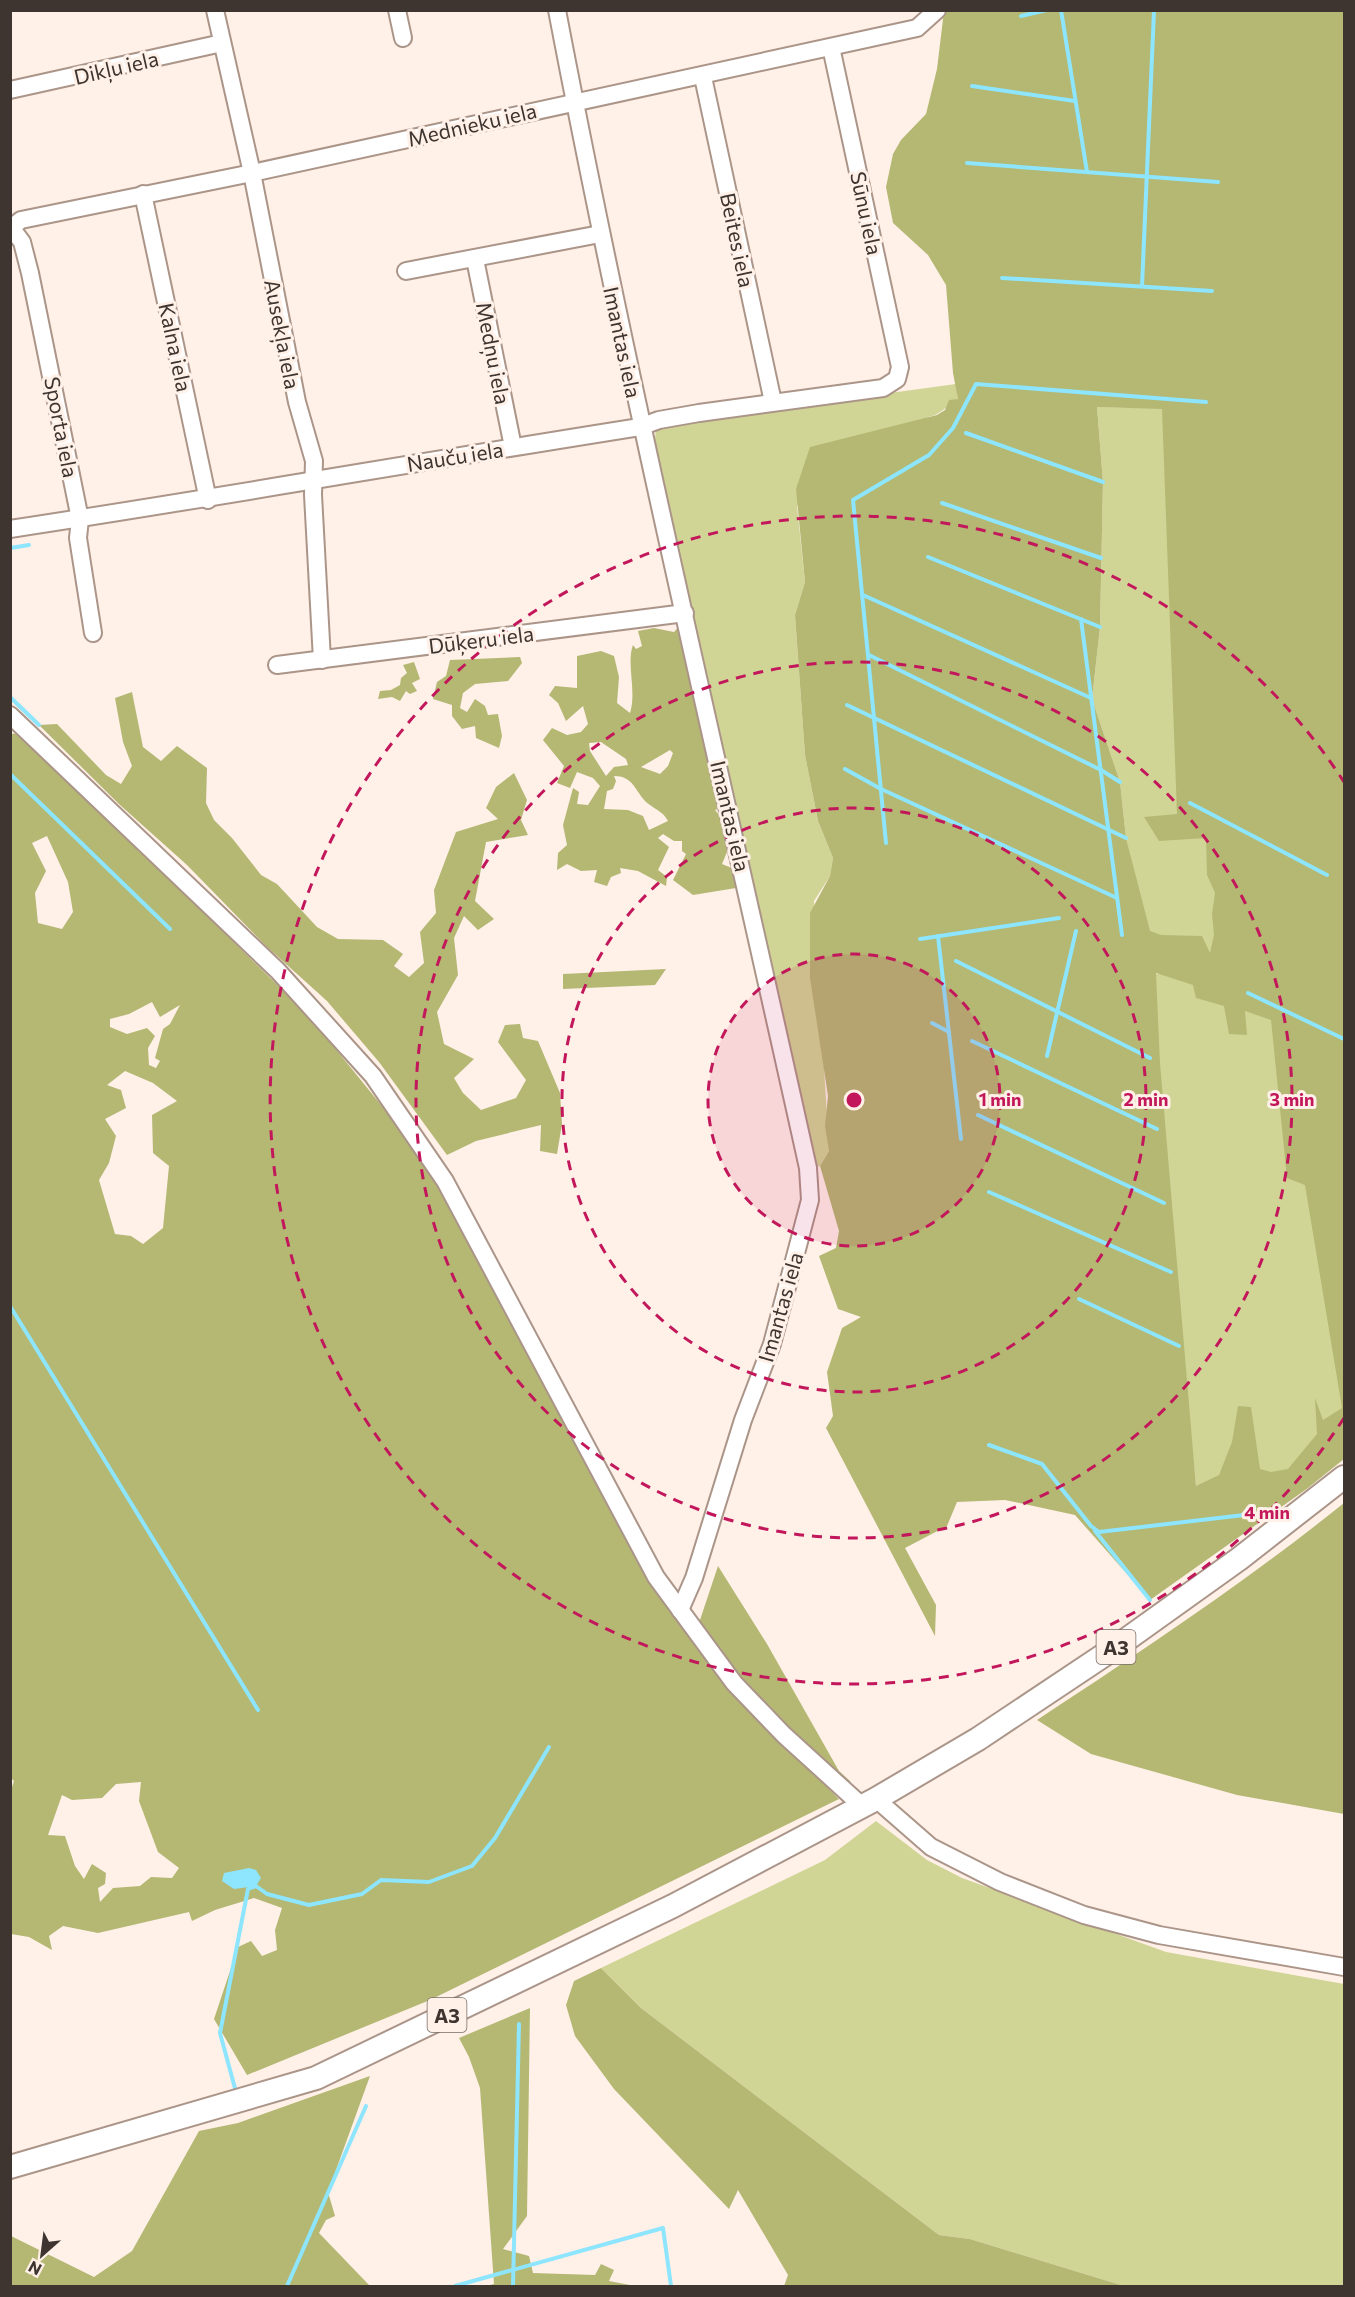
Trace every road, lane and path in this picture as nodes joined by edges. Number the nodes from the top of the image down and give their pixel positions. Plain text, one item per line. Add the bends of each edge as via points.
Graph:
1 (215, 10) edge
2 (397, 10) edge
3 (557, 10) edge
4 (934, 14) edge
5 (404, 38) dead end
6 (222, 43) junction
7 (831, 47) junction
8 (704, 77) junction
9 (10, 90) edge
10 (574, 101) junction
11 (252, 174) junction
12 (143, 194) junction
13 (11, 227) edge
14 (600, 234) junction
15 (475, 259) junction
16 (406, 271) dead end
17 (897, 379) joint
18 (773, 402) junction
19 (640, 427) junction
20 (513, 447) junction
21 (312, 479) junction
22 (208, 500) junction
23 (80, 519) junction
24 (10, 530) edge
25 (685, 613) junction
26 (93, 633) dead end
27 (322, 660) junction
28 (277, 665) dead end
29 (10, 715) edge
30 (1344, 1477) edge
31 (680, 1610) junction
32 (869, 1803) junction
33 (1344, 1967) edge
34 (10, 2167) edge

1 - 6 street, Ausekļa iela
2 - 5 street
3 - 10 street, Imantas iela
4 - 7 street, Mednieku iela via 917,28
6 - 9 street, Dikļu iela
6 - 11 street, Ausekļa iela
7 - 8 street, Mednieku iela
7 - 17 street, Sūnu iela via 900,367
8 - 10 street, Mednieku iela
8 - 18 street, Beites iela
10 - 11 street, Mednieku iela
10 - 14 street, Imantas iela
11 - 12 street, Mednieku iela
11 - 21 street, Ausekļa iela via 297,402 314,461
12 - 13 street, Mednieku iela via 21,220
12 - 22 street, Kalna iela
13 - 23 street, Sporta iela via 22,242 30,273
14 - 15 street
14 - 19 street, Imantas iela
15 - 16 street
15 - 20 street, Medņu iela
17 - 18 street, Nauču iela via 883,388
18 - 19 street, Nauču iela via 659,420
19 - 20 street, Nauču iela
19 - 25 street, Imantas iela
20 - 21 street, Nauču iela
21 - 22 street, Nauču iela
21 - 27 street, Ausekļa iela
22 - 23 street, Nauču iela
23 - 24 street, Nauču iela
23 - 26 street, Sporta iela via 78,538
25 - 27 street, Dūķeru iela
25 - 31 street, Imantas iela via 808,1168 810,1200 772,1344
27 - 28 street, Dūķeru iela
29 - 31 street via 278,971 397,1107 445,1181 656,1577
30 - 32 highway, A3 via 1116,1647 978,1739
31 - 32 street via 734,1683 784,1735
32 - 33 street via 932,1847 1000,1882 1084,1915 1159,1935
32 - 34 highway, A3 via 673,1906 316,2078

